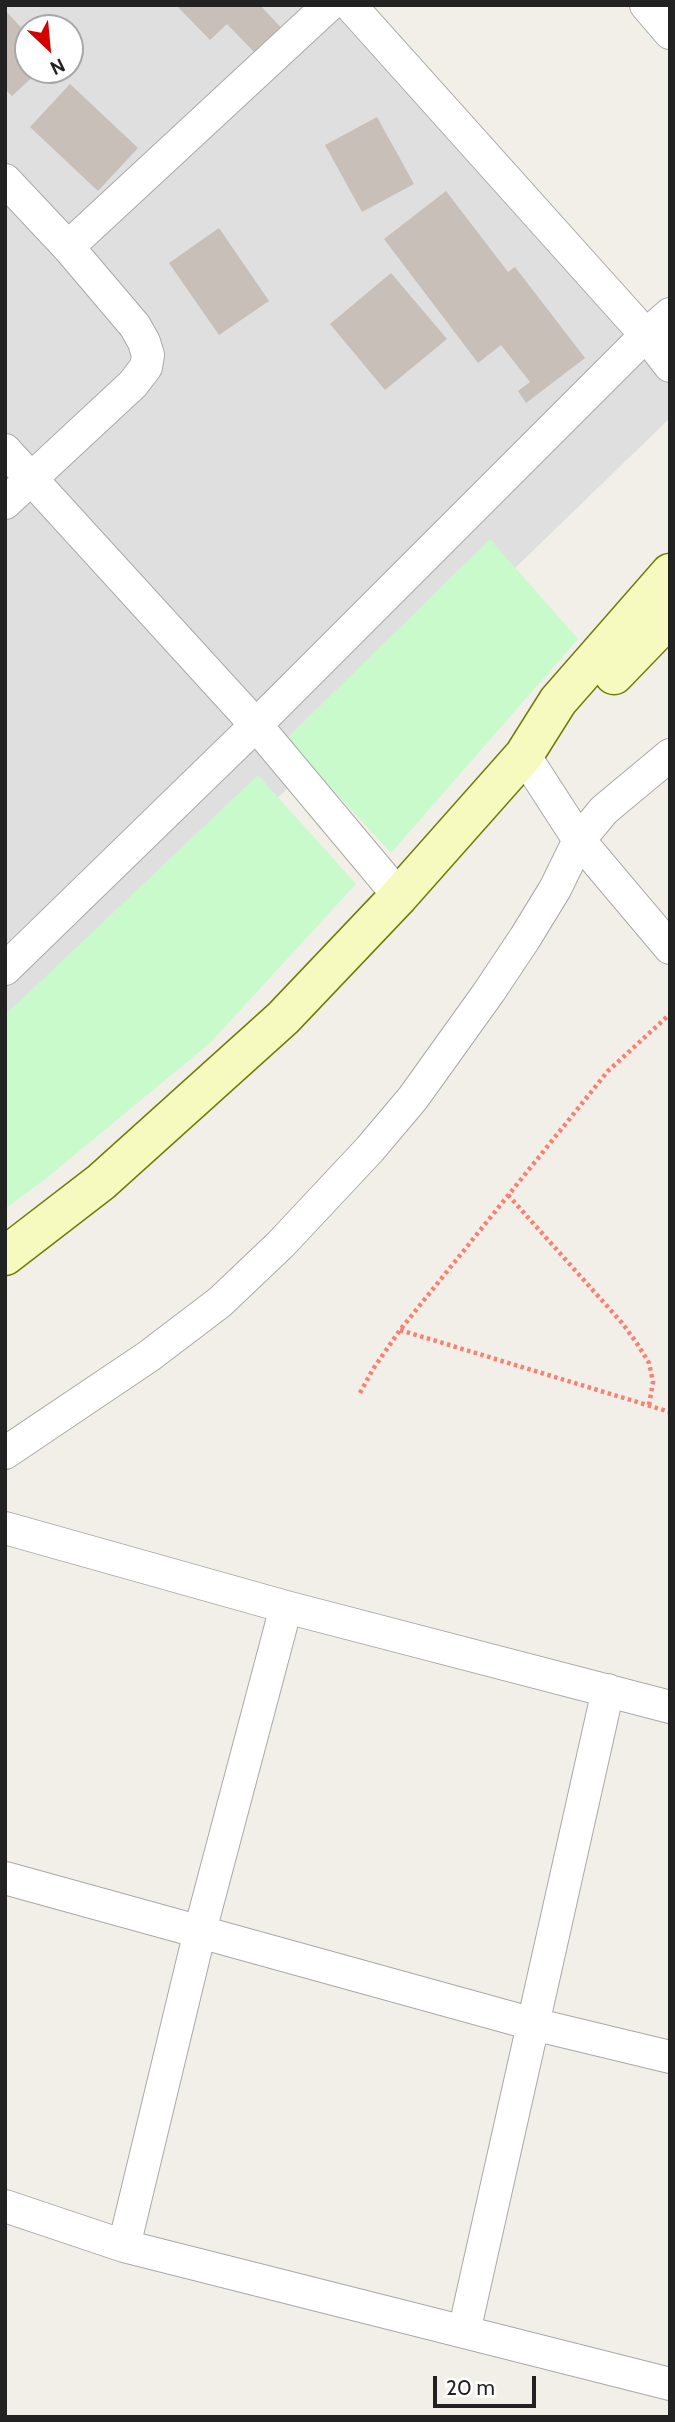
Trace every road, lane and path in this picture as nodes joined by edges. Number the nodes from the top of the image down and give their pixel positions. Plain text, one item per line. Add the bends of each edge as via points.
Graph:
1 (329, 5) edge
2 (351, 5) edge
3 (646, 5) edge
4 (670, 33) edge
5 (5, 180) edge
6 (68, 247) junction
7 (670, 314) edge
8 (646, 335) junction
9 (670, 366) edge
10 (5, 450) edge
11 (32, 479) junction
12 (5, 503) edge
13 (670, 573) edge
14 (670, 617) edge
15 (256, 725) junction
16 (524, 755) junction
17 (670, 755) edge
18 (579, 840) junction
19 (399, 896) junction
20 (670, 948) edge
21 (5, 970) edge
22 (670, 1014) edge
23 (508, 1195) junction
24 (5, 1256) edge
25 (400, 1330) junction
26 (360, 1394) dead end
27 (649, 1405) junction
28 (670, 1412) edge
29 (5, 1452) edge
30 (5, 1528) edge
31 (286, 1607) junction
32 (608, 1690) junction
33 (670, 1707) edge
34 (5, 1878) edge
35 (200, 1931) junction
36 (534, 2024) junction
37 (670, 2057) edge
38 (5, 2206) edge
39 (124, 2246) junction
40 (464, 2332) junction
41 (670, 2384) edge

1 - 6 street
2 - 8 street
3 - 4 street
5 - 6 street
6 - 11 street via 135,326 148,355 146,367 133,384
7 - 8 street
8 - 9 street
8 - 15 street
10 - 11 street
11 - 12 street
11 - 15 street
13 - 16 main road via 558,701
14 - 16 main road via 574,715
15 - 19 street
15 - 21 street
16 - 18 street
16 - 19 main road
17 - 18 street via 604,810
18 - 20 street
18 - 29 street via 555,889 489,992 413,1098 326,1197 220,1301 149,1356
19 - 24 main road via 284,1018 216,1081 101,1182
22 - 23 path via 608,1071
23 - 25 path
23 - 27 path via 638,1345 653,1382
25 - 26 path
25 - 27 path
27 - 28 path
30 - 31 street
31 - 32 street
31 - 35 street
32 - 33 street
32 - 36 street
34 - 35 street
35 - 36 street
35 - 39 street
36 - 37 street
36 - 40 street
38 - 39 street
39 - 40 street
40 - 41 street

